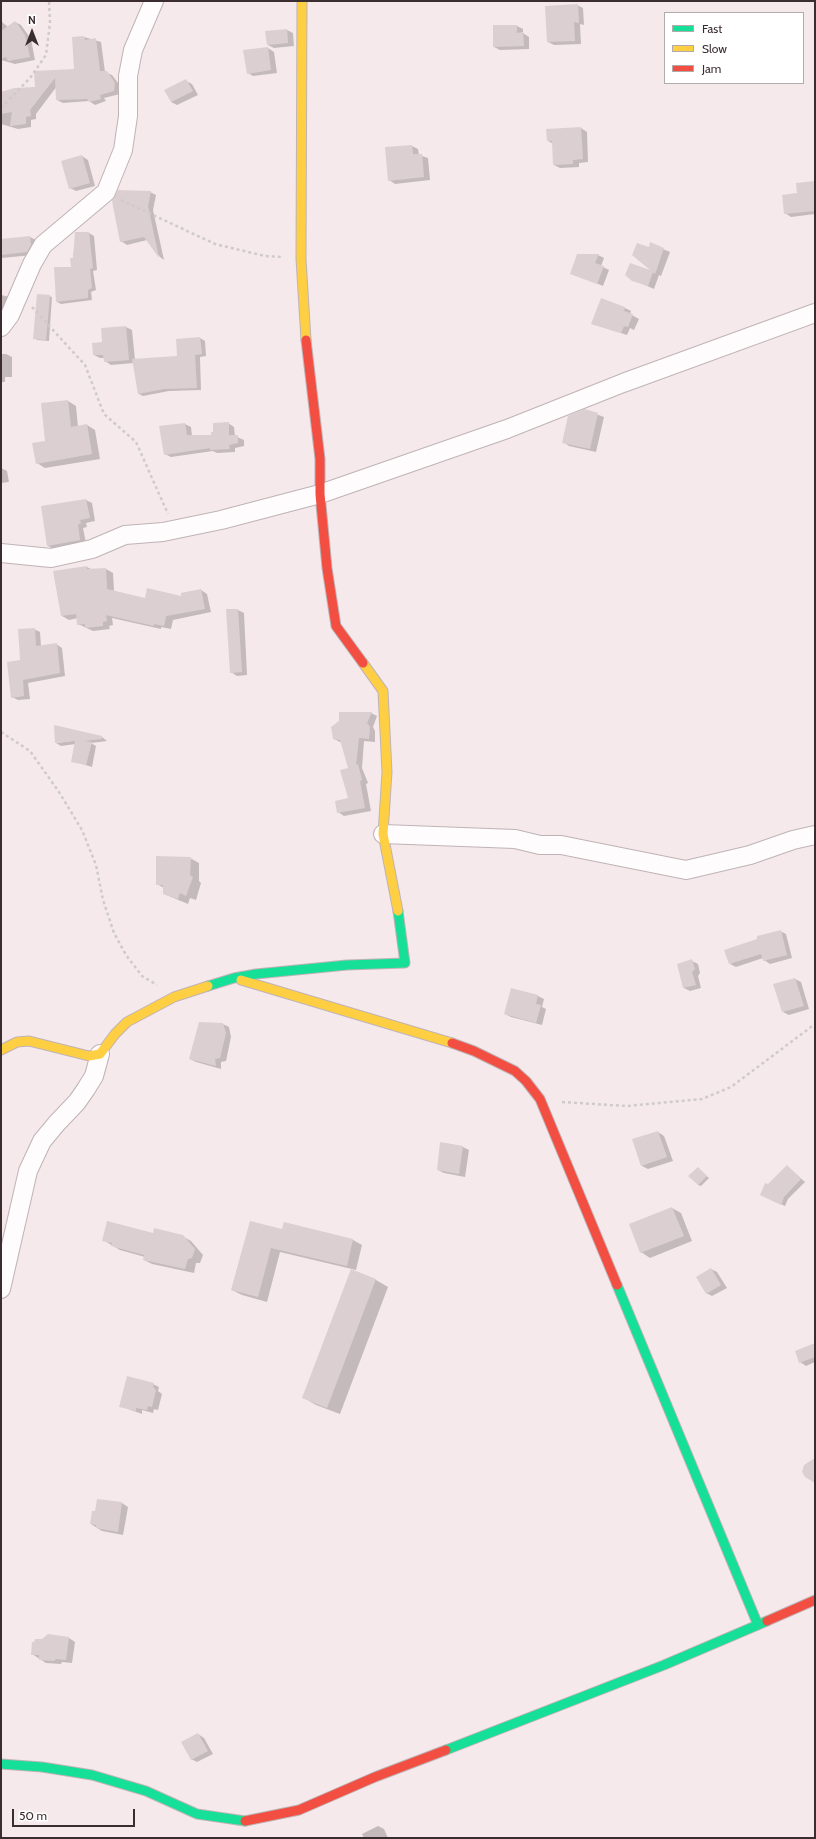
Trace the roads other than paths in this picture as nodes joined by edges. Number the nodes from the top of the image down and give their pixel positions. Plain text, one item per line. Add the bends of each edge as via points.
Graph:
1 (154, 1) edge
2 (302, 1) edge
3 (815, 313) edge
4 (1, 327) edge
5 (320, 494) junction
6 (1, 553) edge
7 (383, 834) junction
8 (815, 835) edge
9 (234, 978) junction
10 (1, 1050) edge
11 (100, 1054) junction
12 (1, 1289) edge
13 (815, 1600) edge
14 (758, 1625) junction
15 (1, 1764) edge

1 - 4 street via 134,50 128,76 128,116 123,150 106,192 43,245 10,314
2 - 5 street via 301,259 306,338 320,459
3 - 5 street via 623,383 507,429
5 - 6 street via 163,532 125,535 92,549 51,558
5 - 7 street via 336,626 383,691 387,772
7 - 8 street via 515,839 561,845 686,870 750,855
7 - 9 street via 394,884 405,963 340,965
9 - 11 street via 174,997 128,1022
9 - 14 street via 474,1051 515,1071 526,1081 540,1099
10 - 11 street via 17,1042 29,1041 89,1056
11 - 12 street via 94,1076 77,1102 42,1141 28,1171
13 - 14 street
14 - 15 street via 374,1777 299,1810 243,1821 197,1814 146,1791 92,1775

